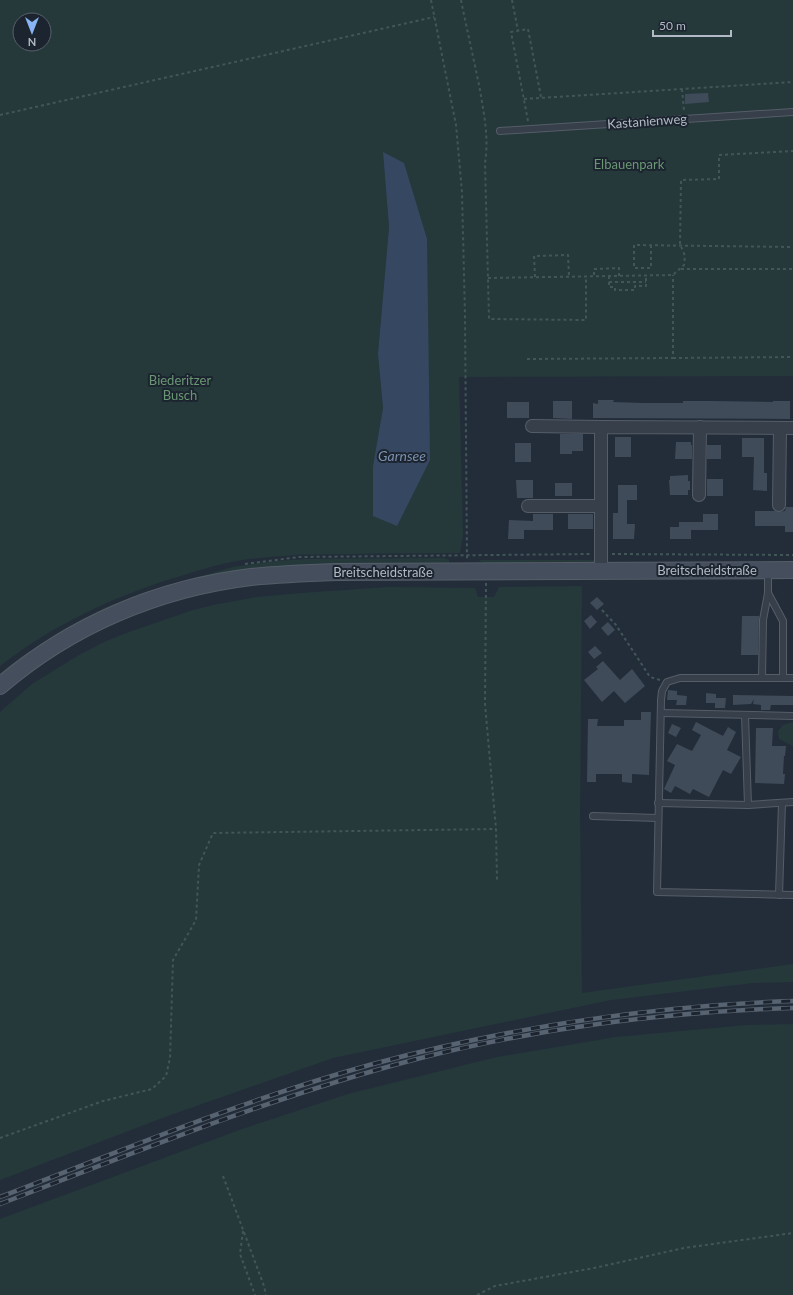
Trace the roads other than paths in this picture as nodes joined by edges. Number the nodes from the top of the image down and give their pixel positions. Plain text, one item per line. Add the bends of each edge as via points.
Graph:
1 (793, 112) edge
2 (500, 130) dead end
3 (532, 426) dead end
4 (601, 426) junction
5 (700, 427) junction
6 (780, 428) junction
7 (793, 428) edge
8 (699, 495) dead end
9 (779, 505) dead end
10 (528, 506) dead end
11 (601, 506) junction
12 (601, 570) junction
13 (768, 570) junction
14 (793, 570) edge
15 (768, 594) junction
16 (762, 678) junction
17 (783, 678) junction
18 (793, 678) edge
19 (0, 686) edge
20 (661, 713) junction
21 (746, 715) junction
22 (793, 716) edge
23 (793, 802) edge
24 (658, 803) junction
25 (782, 803) junction
26 (748, 805) junction
27 (592, 816) dead end
28 (658, 818) junction
29 (779, 895) junction
30 (793, 895) edge

1 - 2 lane, Kastanienweg
3 - 4 street
4 - 5 street
4 - 11 street
5 - 6 street
5 - 8 street
6 - 7 street
6 - 9 street
10 - 11 street
11 - 12 street
12 - 13 street, Breitscheidstraße
12 - 19 street, Breitscheidstraße via 336,572 232,580 187,589 140,604 95,623 55,645
13 - 14 street, Breitscheidstraße
13 - 15 lane
15 - 16 lane via 763,620
15 - 17 lane via 783,621
16 - 17 lane
16 - 20 lane via 680,678 666,682 662,691
17 - 18 lane
20 - 21 lane
20 - 24 lane
21 - 22 lane
21 - 26 lane
23 - 25 lane
24 - 26 lane
24 - 28 lane
25 - 26 lane
25 - 29 lane
27 - 28 lane
28 - 29 lane via 657,892
29 - 30 lane

